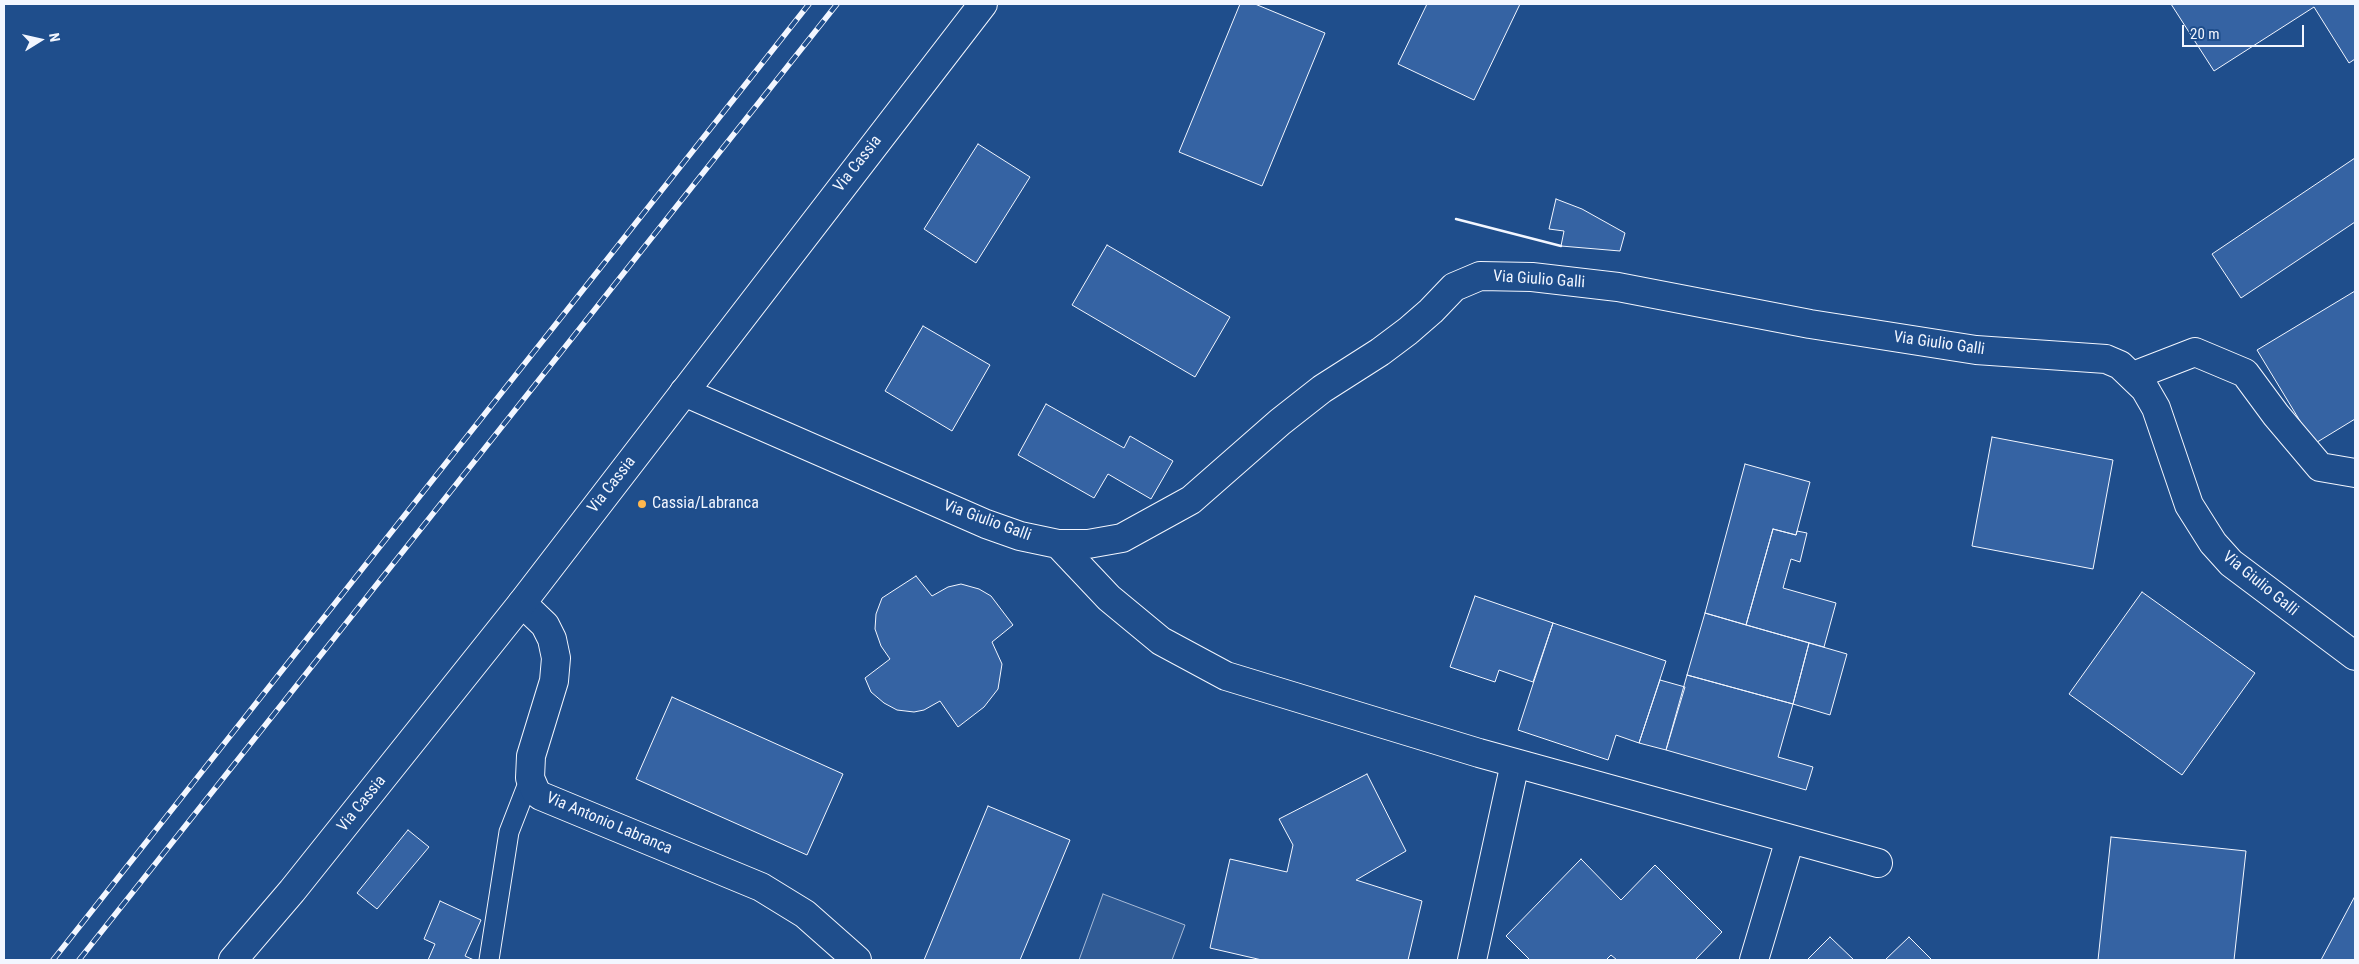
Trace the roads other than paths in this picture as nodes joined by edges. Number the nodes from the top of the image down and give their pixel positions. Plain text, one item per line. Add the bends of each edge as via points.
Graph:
1 (983, 4) edge
2 (2134, 376) junction
3 (684, 392) junction
4 (2355, 473) edge
5 (1058, 544) junction
6 (522, 603) junction
7 (2355, 656) edge
8 (1514, 763) junction
9 (530, 778) junction
10 (1790, 839) junction
11 (1878, 863) dead end
12 (233, 960) edge
13 (489, 960) edge
14 (858, 960) edge
15 (1472, 960) edge
16 (1754, 960) edge

1 - 3 street, Via Cassia
2 - 4 street via 2195,352 2245,373 2320,467
2 - 5 street, Via Giulio Galli via 2106,359 1976,350 1810,324 1618,287 1532,277 1480,276 1454,287 1431,311 1380,352 1322,389 1191,500 1122,538 1088,544
2 - 7 street, Via Giulio Galli via 2146,389 2156,408 2189,505 2213,543 2231,563
3 - 5 street, Via Giulio Galli via 986,524
3 - 6 street, Via Cassia
5 - 8 street via 1109,598 1160,641 1226,676
6 - 9 street, Via Antonio Labranca via 545,625 556,658 554,681 531,756
6 - 12 street, Via Cassia
8 - 10 street
8 - 15 street
9 - 13 lane via 509,832
9 - 14 street, Via Antonio Labranca via 541,796 761,887 805,914
10 - 11 street
10 - 16 street

